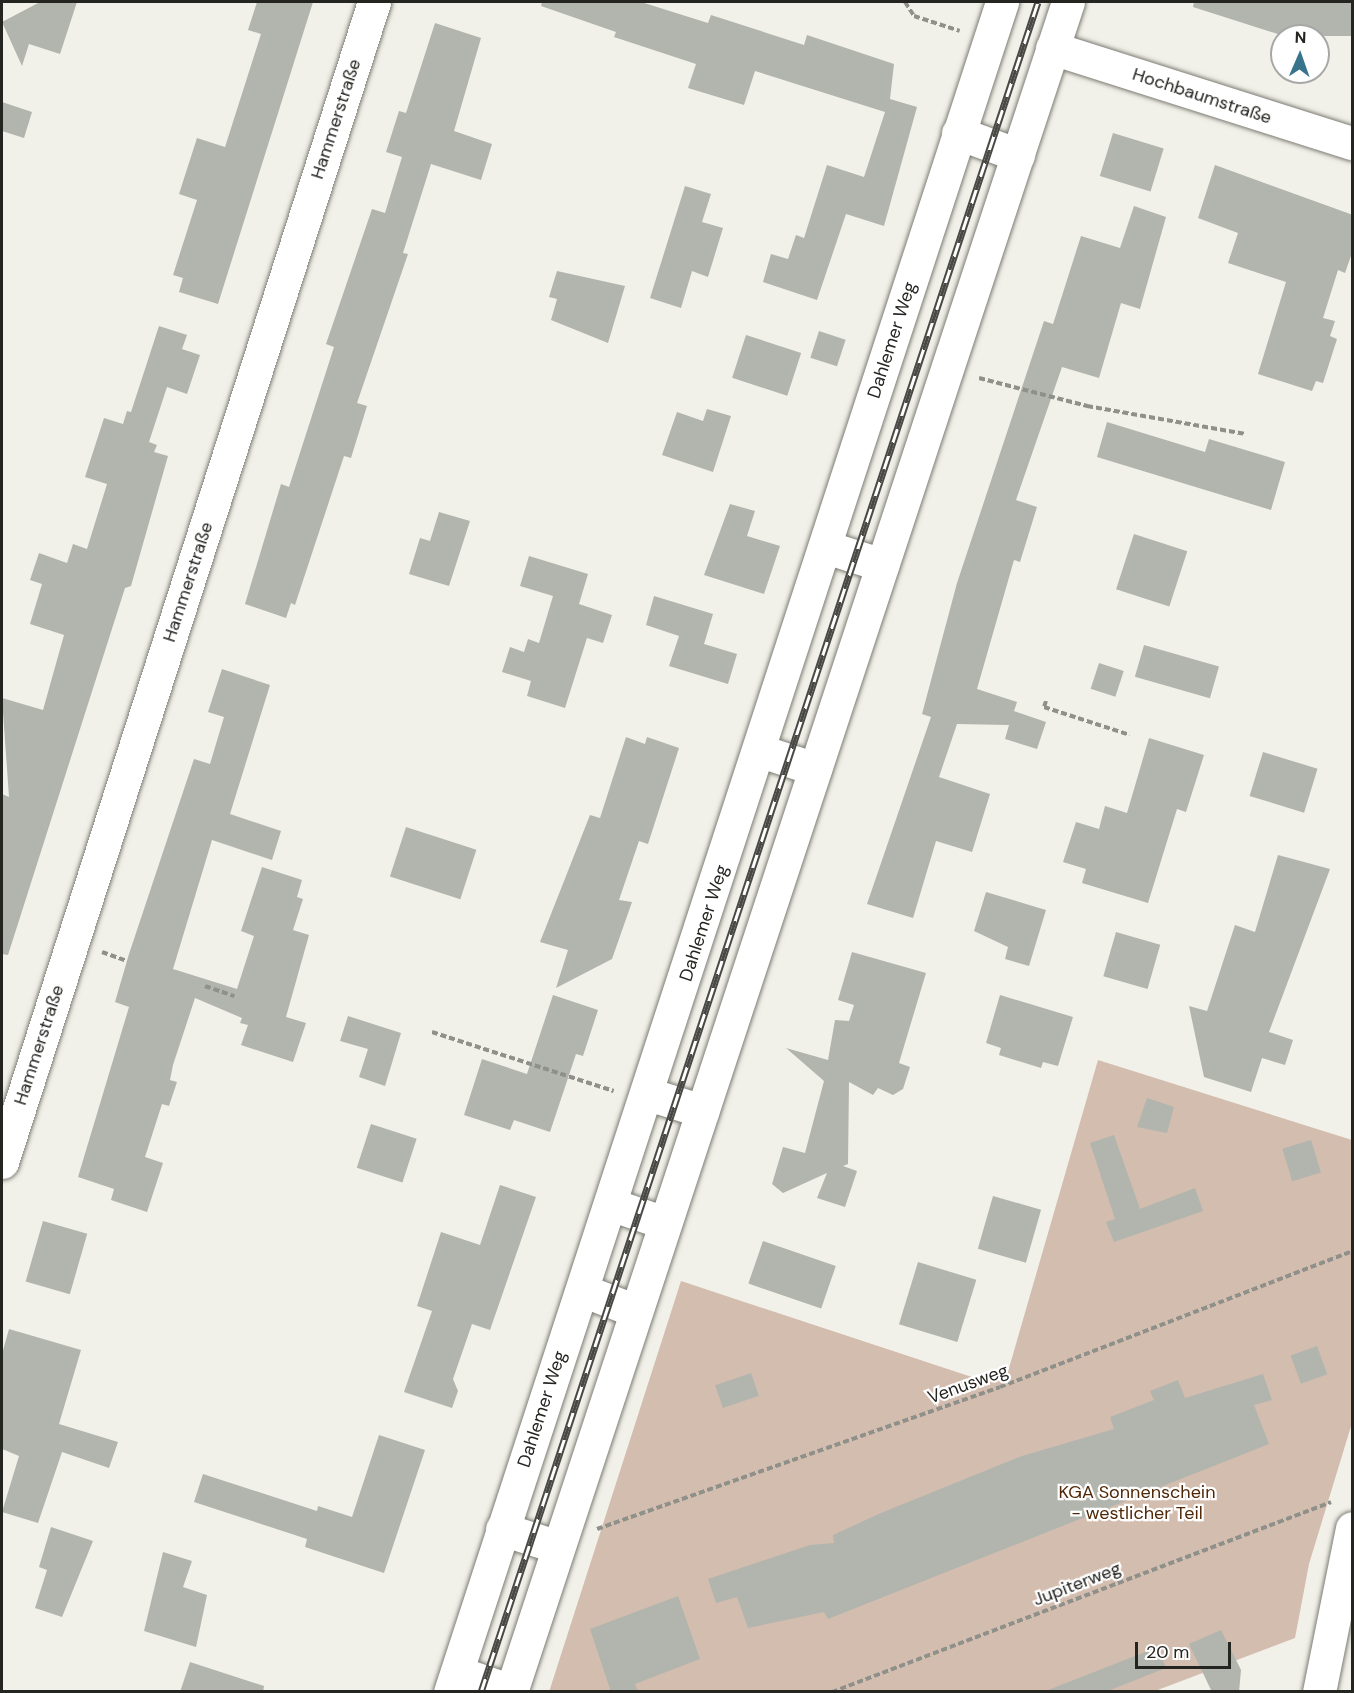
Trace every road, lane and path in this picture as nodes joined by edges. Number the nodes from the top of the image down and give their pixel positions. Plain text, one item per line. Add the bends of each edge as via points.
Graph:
1 (374, 2) edge
2 (905, 2) edge
3 (1002, 2) edge
4 (1068, 2) edge
5 (989, 40) junction
6 (1052, 48) junction
7 (958, 133) junction
8 (1353, 143) edge
9 (1018, 155) junction
10 (969, 376) dead end
11 (1246, 434) dead end
12 (826, 547) junction
13 (882, 565) junction
14 (1046, 701) dead end
15 (1130, 735) dead end
16 (761, 752) junction
17 (815, 769) junction
18 (95, 950) dead end
19 (127, 960) dead end
20 (205, 986) dead end
21 (234, 996) dead end
22 (432, 1032) dead end
23 (647, 1097) junction
24 (702, 1111) junction
25 (2, 1162) edge
26 (610, 1204) junction
27 (665, 1223) junction
28 (1353, 1251) edge
29 (582, 1290) junction
30 (636, 1311) junction
31 (1332, 1502) dead end
32 (590, 1527) dead end
33 (1353, 1528) edge
34 (502, 1529) junction
35 (558, 1547) junction
36 (454, 1682) edge
37 (511, 1691) edge
38 (832, 1692) edge
39 (1320, 1692) edge

1 - 25 street, Hammerstraße
2 - 5 path via 914,16
3 - 5 street, Dahlemer Weg
4 - 6 street, Dahlemer Weg
5 - 7 street, Dahlemer Weg
6 - 8 street, Hochbaumstraße
6 - 9 street, Dahlemer Weg
7 - 9 street
7 - 12 street, Dahlemer Weg
9 - 13 street, Dahlemer Weg
10 - 11 path via 1087,406
12 - 13 street
12 - 16 street, Dahlemer Weg
13 - 17 street, Dahlemer Weg
14 - 15 path via 1044,707
16 - 17 street
16 - 23 street, Dahlemer Weg
17 - 24 street, Dahlemer Weg
18 - 19 path
20 - 21 path
22 - 23 path
23 - 24 street
23 - 26 street, Dahlemer Weg
24 - 27 street, Dahlemer Weg
26 - 27 street
26 - 29 street, Dahlemer Weg
27 - 30 street, Dahlemer Weg
28 - 32 path, Venusweg via 637,1519 603,1531
29 - 30 street
29 - 34 street, Dahlemer Weg
30 - 35 street, Dahlemer Weg
31 - 38 path, Jupiterweg
33 - 39 street
34 - 35 street
34 - 36 street, Dahlemer Weg
35 - 37 street, Dahlemer Weg
36 - 37 street, Dahlemer Weg

